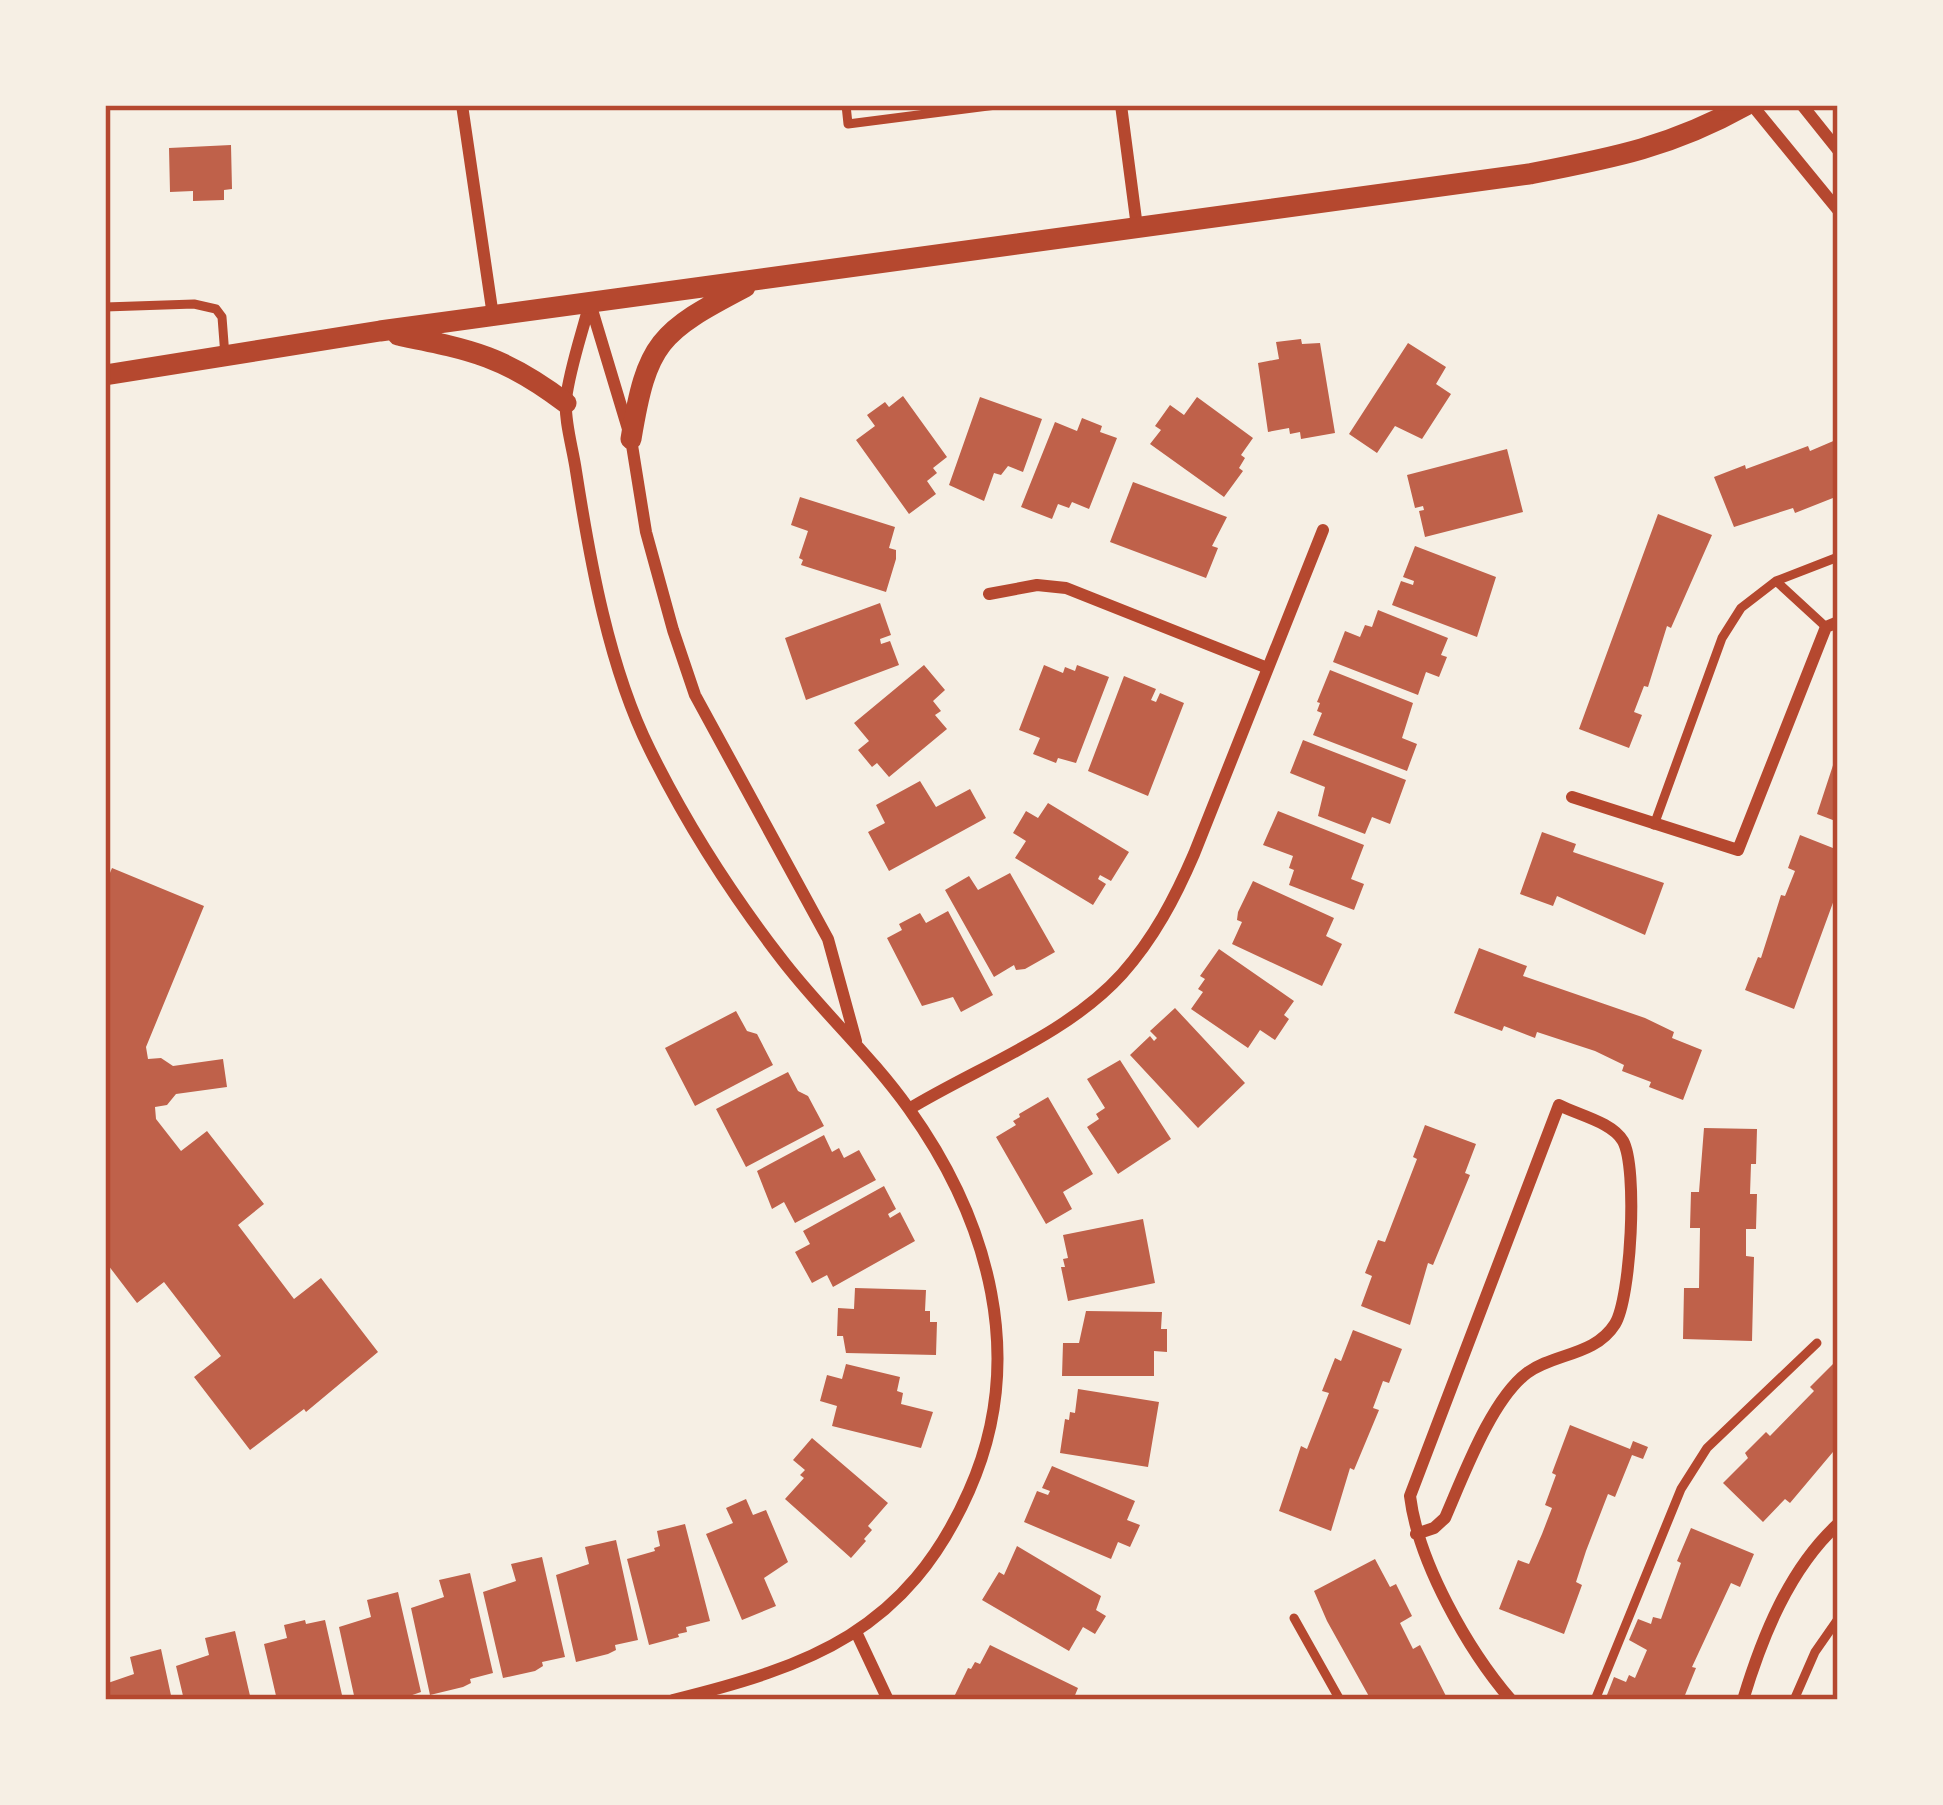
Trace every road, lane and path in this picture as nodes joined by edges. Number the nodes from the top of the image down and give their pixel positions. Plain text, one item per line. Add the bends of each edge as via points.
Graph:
1 (462, 105) edge
2 (845, 105) edge
3 (996, 105) edge
4 (1121, 105) edge
5 (1749, 105) edge
6 (1802, 105) edge
7 (1838, 150) edge
8 (1838, 210) edge
9 (1137, 227) junction
10 (757, 281) junction
11 (590, 302) junction
12 (105, 307) edge
13 (493, 316) junction
14 (380, 331) junction
15 (225, 356) junction
16 (105, 375) edge
17 (566, 403) junction
18 (631, 439) junction
19 (1323, 530) dead end
20 (1838, 557) edge
21 (1777, 581) junction
22 (989, 594) dead end
23 (1832, 625) edge
24 (1265, 667) junction
25 (1572, 797) dead end
26 (1654, 825) junction
27 (856, 1043) junction
28 (909, 1109) junction
29 (1817, 1343) dead end
30 (1838, 1524) edge
31 (1417, 1534) junction
32 (1294, 1618) dead end
33 (1838, 1619) edge
34 (857, 1634) junction
35 (673, 1700) edge
36 (888, 1700) edge
37 (1340, 1700) edge
38 (1511, 1700) edge
39 (1594, 1700) edge
40 (1743, 1700) edge
41 (1794, 1700) edge

1 - 13 street
2 - 3 lane via 848,124
4 - 9 street
5 - 8 street
5 - 9 street via 1698,132 1593,162
6 - 7 street
9 - 10 street
10 - 11 street
10 - 18 street via 700,310 662,344 640,381
11 - 13 street
11 - 17 street
11 - 18 street
12 - 15 lane via 216,309
13 - 14 street
14 - 15 street
14 - 17 street via 482,352
15 - 16 street
17 - 27 street via 601,612 647,744 744,906
18 - 27 street via 646,532 695,695 828,940
19 - 24 street
20 - 21 lane
21 - 23 lane
21 - 26 lane via 1741,608 1722,638
22 - 24 street via 1066,588
23 - 26 street via 1738,850
24 - 28 street via 1174,901 1120,977 1052,1029
25 - 26 street
27 - 28 street
28 - 34 street via 980,1242 999,1365 989,1438 957,1519 911,1584
29 - 39 lane via 1707,1448 1681,1489
30 - 40 street via 1791,1582
31 - 31 street via 1410,1496 1559,1105 1609,1127 1628,1156 1631,1225 1615,1325 1594,1345 1526,1374 1488,1423 1445,1518
31 - 38 street via 1471,1644
32 - 37 lane
33 - 41 lane
34 - 35 street via 782,1671
34 - 36 street

